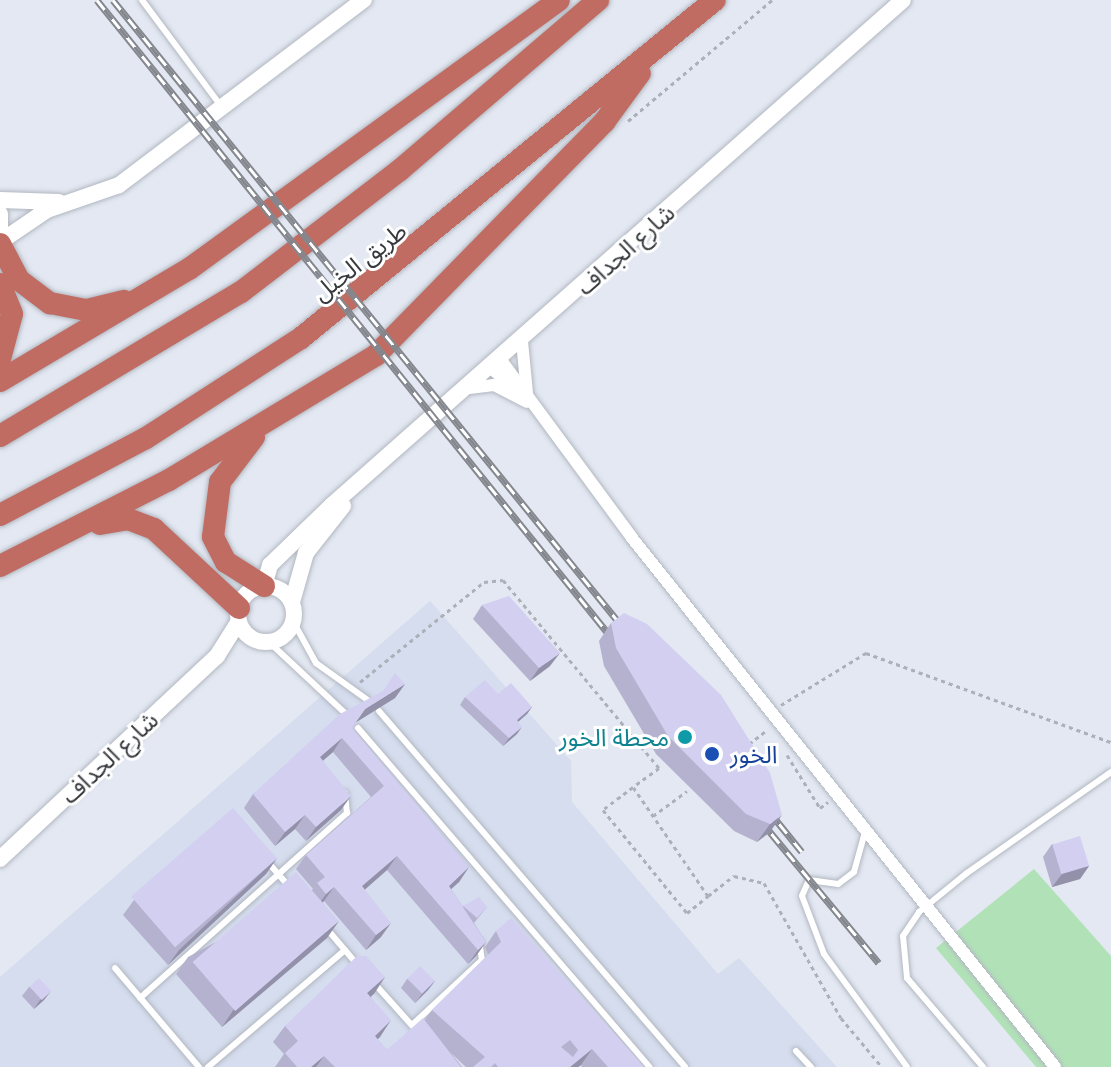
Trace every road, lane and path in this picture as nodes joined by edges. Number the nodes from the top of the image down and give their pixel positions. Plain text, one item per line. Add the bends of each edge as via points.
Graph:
1 (142, 0) edge
2 (364, 0) edge
3 (559, 0) edge
4 (598, 0) edge
5 (715, 0) edge
6 (903, 0) edge
7 (657, 49) junction
8 (222, 108) junction
9 (0, 200) edge
10 (64, 202) junction
11 (0, 214) edge
12 (0, 242) edge
13 (189, 269) junction
14 (0, 284) edge
15 (522, 341) junction
16 (0, 359) edge
17 (496, 364) junction
18 (0, 381) edge
19 (469, 388) junction
20 (320, 390) junction
21 (530, 403) junction
22 (0, 436) edge
23 (347, 497) junction
24 (0, 515) edge
25 (79, 530) junction
26 (0, 566) edge
27 (264, 586) junction
28 (292, 602) junction
29 (239, 614) junction
30 (294, 623) junction
31 (262, 641) junction
32 (217, 656) junction
33 (355, 687) junction
34 (369, 701) edge
35 (379, 711) edge
36 (771, 712) junction
37 (349, 717) edge
38 (358, 728) edge
39 (770, 728) dead end
40 (1111, 742) edge
41 (785, 751) dead end
42 (736, 754) edge
43 (1111, 772) edge
44 (633, 787) junction
45 (341, 788) edge
46 (687, 791) dead end
47 (820, 808) dead end
48 (653, 816) junction
49 (866, 830) junction
50 (261, 855) edge
51 (0, 859) edge
52 (279, 875) junction
53 (708, 896) junction
54 (298, 897) edge
55 (927, 906) junction
56 (317, 918) edge
57 (475, 936) edge
58 (345, 950) junction
59 (115, 968) dead end
60 (140, 998) junction
61 (412, 1025) junction
62 (421, 1036) edge
63 (796, 1051) dead end
64 (199, 1067) edge
65 (208, 1067) edge
66 (650, 1067) edge
67 (685, 1067) edge
68 (811, 1067) edge
69 (882, 1067) edge
70 (907, 1067) edge
71 (983, 1067) edge
72 (1055, 1067) edge

1 - 8 lane
2 - 8 street
3 - 13 highway
4 - 22 highway, طريق الخيل via 400,170 241,292
5 - 7 highway, طريق الخيل
6 - 15 street, شارع الجداف
7 - 20 highway via 605,121 408,327
7 - 24 highway, طريق الخيل via 301,338 146,438
8 - 10 street via 119,185
9 - 10 street
10 - 12 street
11 - 12 street
12 - 13 highway via 19,280 68,309 105,308
13 - 18 highway
14 - 16 highway via 12,314
15 - 17 street, شارع الجداف
15 - 21 street
17 - 19 street, شارع الجداف
17 - 21 street
19 - 21 street via 494,385
19 - 23 street, شارع الجداف
20 - 25 highway
20 - 27 highway via 241,448 216,494 217,551
21 - 36 street
23 - 27 street, شارع الجداف via 270,565
23 - 28 street, شارع الجداف via 306,553
25 - 26 highway
25 - 29 highway via 119,519 146,525
27 - 28 street
27 - 29 street, شارع الجداف
28 - 30 street, شارع الجداف
29 - 31 street
29 - 32 street, شارع الجداف
30 - 31 street, شارع الجداف
30 - 33 lane via 312,660
31 - 32 street, شارع الجداف
31 - 37 lane
32 - 51 street, شارع الجداف
33 - 34 lane
33 - 44 path via 484,582 503,580 659,768
35 - 67 lane
36 - 40 path via 866,653
36 - 49 street
38 - 66 lane
39 - 42 path
41 - 47 path
43 - 55 lane
44 - 48 path
44 - 53 path via 603,810 687,913
45 - 52 lane via 349,799 347,813
46 - 48 path
48 - 53 path
49 - 55 street
49 - 70 lane via 854,872 838,884 809,880 802,896 824,954
50 - 52 lane
52 - 54 lane
52 - 60 lane
53 - 69 path via 734,876 764,883 841,1018
55 - 71 lane via 903,936 902,964
55 - 72 street
56 - 58 lane
57 - 61 lane via 482,960
58 - 61 lane
58 - 65 lane
59 - 60 lane
60 - 64 lane
61 - 62 lane
63 - 68 lane

